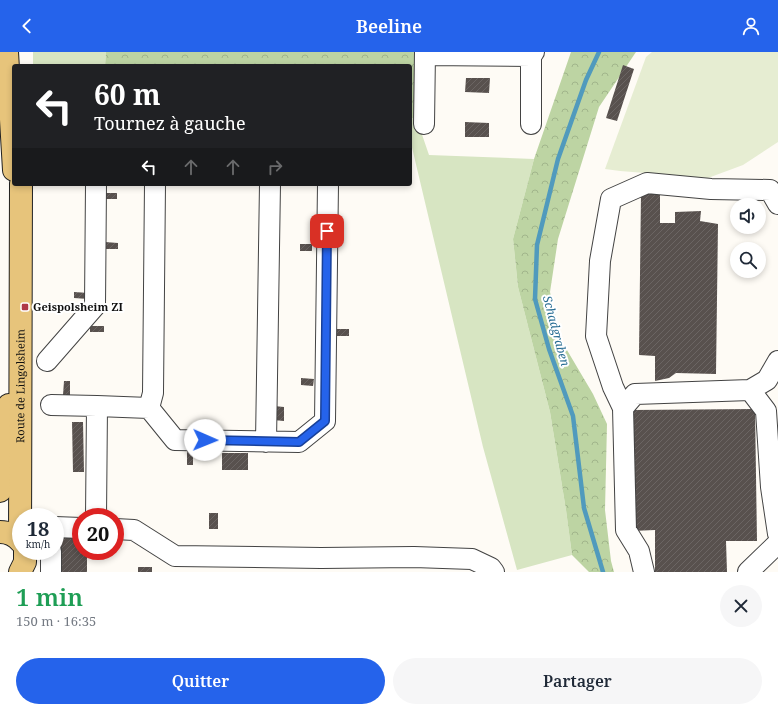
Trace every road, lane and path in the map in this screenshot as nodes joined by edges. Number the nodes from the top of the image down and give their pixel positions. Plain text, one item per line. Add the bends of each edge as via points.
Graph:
1 (8, 52) edge
2 (21, 52) edge
3 (425, 53) edge
4 (532, 53) edge
5 (21, 64) edge
6 (424, 124) dead end
7 (531, 124) dead end
8 (12, 131) edge
9 (12, 171) edge
10 (0, 172) edge
11 (14, 186) edge
12 (21, 186) edge
13 (96, 186) edge
14 (156, 186) edge
15 (270, 186) edge
16 (328, 186) edge
17 (778, 204) edge
18 (47, 361) dead end
19 (778, 361) edge
20 (750, 390) junction
21 (51, 405) dead end
22 (97, 406) junction
23 (149, 408) junction
24 (623, 408) junction
25 (266, 442) junction
26 (0, 491) edge
27 (18, 508) edge
28 (96, 508) edge
29 (124, 529) edge
30 (778, 534) edge
31 (778, 543) edge
32 (24, 560) edge
33 (52, 560) edge
34 (175, 564) edge
35 (321, 565) edge
36 (20, 572) edge
37 (51, 572) edge
38 (494, 572) edge
39 (644, 572) edge
40 (748, 572) edge

1 - 8 main road
2 - 5 main road
3 - 4 lane
3 - 6 lane
4 - 7 lane
9 - 10 lane
11 - 26 main road, Route de Lingolsheim via 13,378 4,436
12 - 27 main road, Route de Lingolsheim
13 - 18 lane via 95,306
14 - 23 lane via 153,393
15 - 25 lane
16 - 25 lane via 325,421 299,442
17 - 24 lane via 770,190 711,189 647,183 612,199 600,261 596,336
19 - 20 lane via 767,380
20 - 24 lane via 635,394
20 - 30 lane via 766,411 771,487
21 - 22 lane
22 - 23 lane
22 - 28 lane
23 - 25 lane via 175,440
24 - 39 lane via 626,530 639,551
29 - 34 lane via 134,530
31 - 40 lane
32 - 36 main road, Route de Lingolsheim
33 - 37 lane
34 - 35 lane
35 - 38 lane via 414,557 472,559

